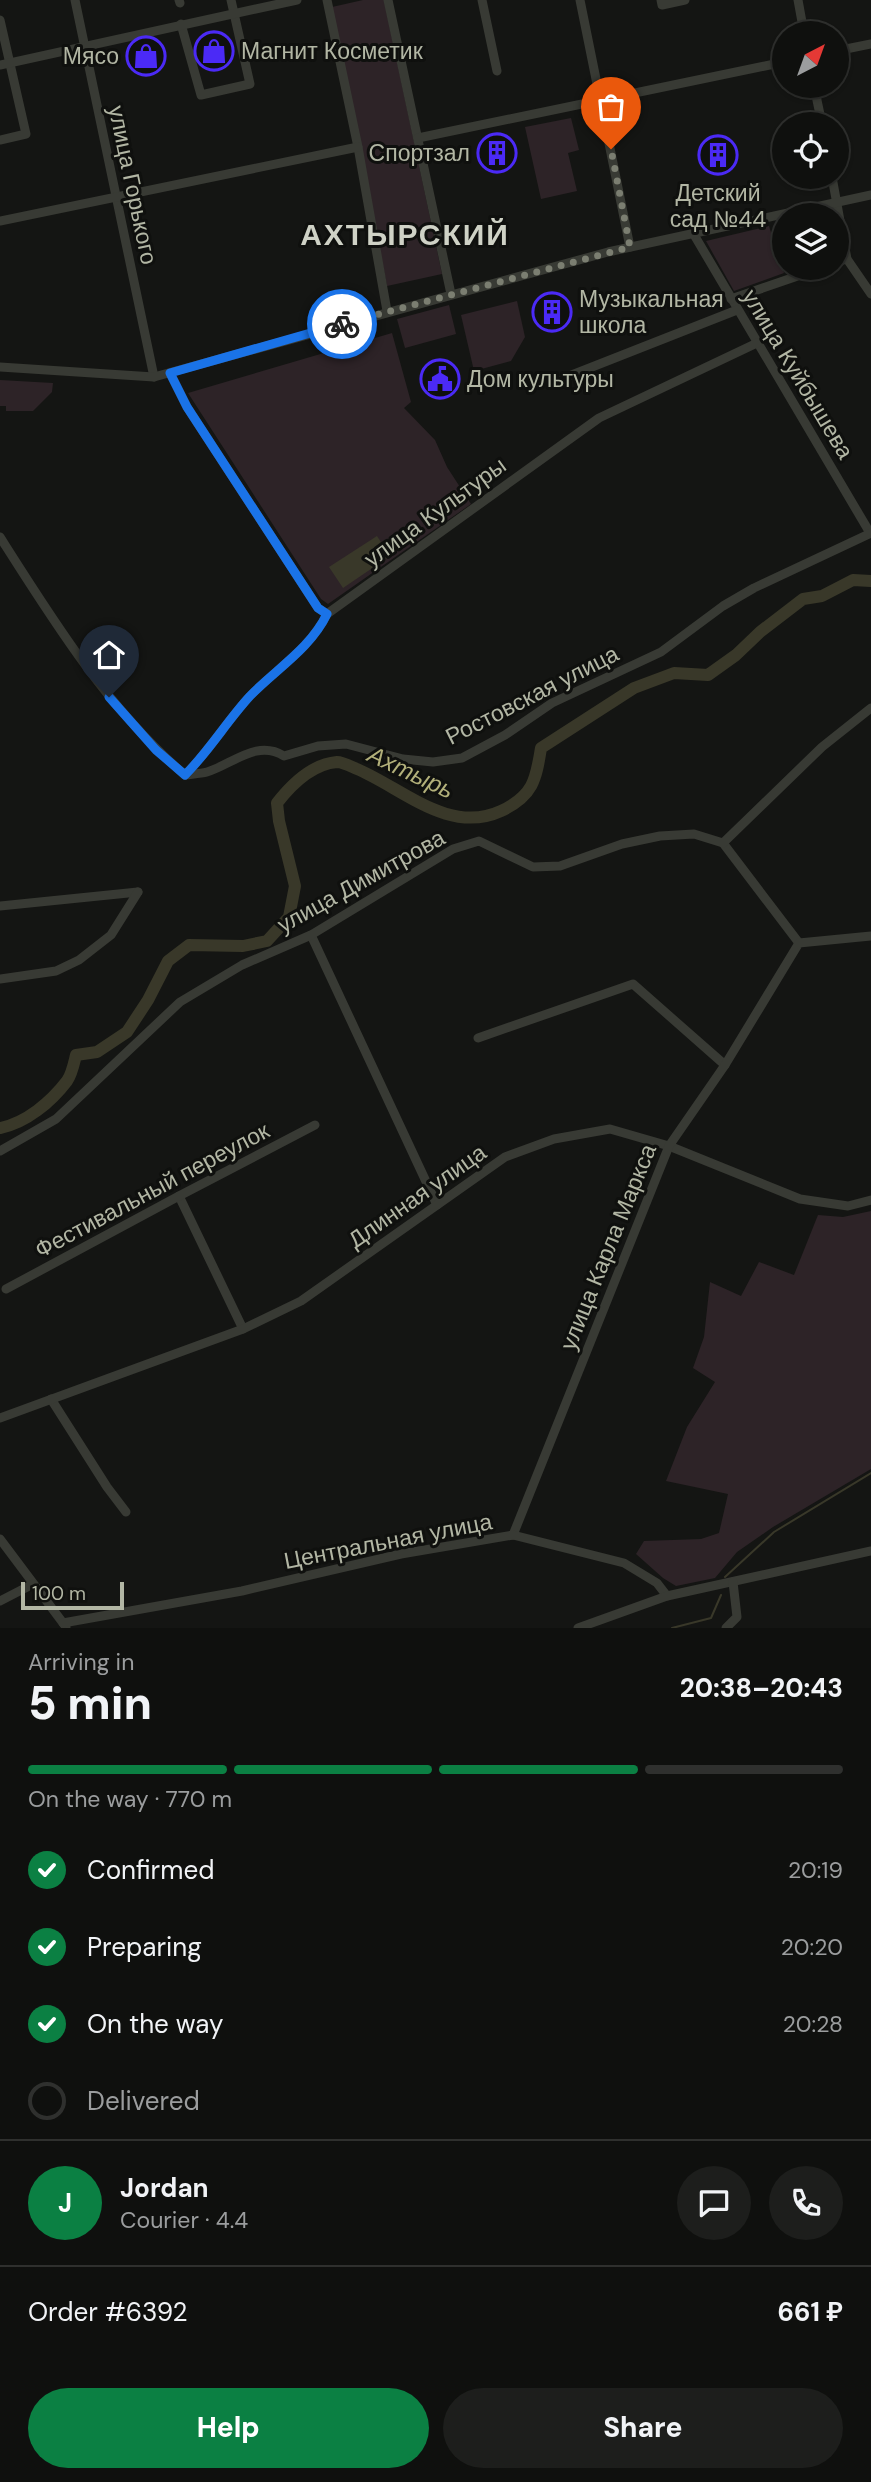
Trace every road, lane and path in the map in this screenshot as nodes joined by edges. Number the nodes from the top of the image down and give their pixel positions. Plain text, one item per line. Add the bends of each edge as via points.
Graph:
1 (75, 0) edge
2 (231, 0) edge
3 (298, 0) edge
4 (327, 0) edge
5 (387, 0) edge
6 (482, 0) edge
7 (580, 0) edge
8 (661, 0) edge
9 (685, 0) edge
10 (797, 0) edge
11 (234, 13) junction
12 (0, 20) edge
13 (801, 21) edge
14 (181, 24) junction
15 (871, 44) edge
16 (85, 46) junction
17 (849, 48) edge
18 (5, 64) edge
19 (772, 64) edge
20 (498, 71) dead end
21 (601, 100) junction
22 (418, 138) junction
23 (0, 140) edge
24 (358, 147) junction
25 (834, 189) edge
26 (871, 195) edge
27 (117, 197) junction
28 (837, 203) joint
29 (772, 217) edge
30 (0, 221) edge
31 (693, 233) junction
32 (630, 247) junction
33 (849, 261) edge
34 (786, 280) edge
35 (451, 294) junction
36 (871, 294) edge
37 (731, 299) junction
38 (737, 310) junction
39 (387, 311) junction
40 (757, 343) junction
41 (0, 367) edge
42 (170, 373) junction
43 (153, 377) junction
44 (564, 379) dead end
45 (870, 533) edge
46 (0, 537) edge
47 (327, 614) junction
48 (871, 708) edge
49 (185, 775) junction
50 (723, 843) junction
51 (0, 906) edge
52 (311, 935) junction
53 (871, 936) edge
54 (799, 943) junction
55 (0, 979) edge
56 (478, 1038) dead end
57 (725, 1065) junction
58 (316, 1125) dead end
59 (669, 1146) junction
60 (0, 1152) edge
61 (179, 1196) junction
62 (871, 1200) edge
63 (438, 1205) junction
64 (6, 1289) dead end
65 (243, 1329) junction
66 (51, 1399) junction
67 (0, 1418) edge
68 (126, 1512) dead end
69 (513, 1535) junction
70 (0, 1539) edge
71 (871, 1551) edge
72 (733, 1582) junction
73 (33, 1584) junction
74 (667, 1596) junction
75 (0, 1601) edge
76 (65, 1625) edge
77 (578, 1628) edge
78 (726, 1628) edge

1 - 16 street, улица Горького
2 - 11 street
3 - 11 street
4 - 24 street
5 - 22 street
6 - 20 street
7 - 21 street
8 - 9 street via 662,5
10 - 13 street
11 - 14 street
11 - 14 street via 250,84 201,95
12 - 18 street
14 - 16 street
15 - 17 street
16 - 18 street
16 - 27 street, улица Горького
18 - 23 street via 26,134
19 - 21 street
21 - 22 street
21 - 32 street
22 - 35 street
24 - 27 street
24 - 39 street
25 - 28 street
26 - 28 street
27 - 30 street
27 - 43 street, улица Горького
29 - 31 street
31 - 32 street
31 - 37 street, улица Куйбышева
32 - 35 street
33 - 36 street
34 - 37 street
35 - 39 street
37 - 38 street, улица Куйбышева
38 - 40 street, улица Куйбышева
38 - 44 street
39 - 42 street
40 - 45 street, улица Куйбышева
40 - 47 street, улица Культуры via 599,418
41 - 43 street
42 - 43 street
42 - 47 street via 187,407 318,608
45 - 49 street, Ростовская улица via 754,588 661,652 552,703 462,758 433,762 403,759 346,744 284,756 274,750 256,750 207,772
46 - 49 street via 109,697
47 - 49 street, улица Культуры via 306,645 250,697
48 - 50 street via 822,747
50 - 52 street, улица Димитрова via 694,834 660,836 560,866 533,867 479,841 453,849
50 - 54 street
51 - 55 street via 138,892 111,935 79,960 56,971
52 - 60 street, улица Димитрова via 242,965 180,1002 56,1119
52 - 63 street
53 - 54 street
54 - 57 street, улица Карла Маркса
56 - 57 street via 633,984
57 - 59 street, улица Карла Маркса
58 - 61 street, Фестивальный переулок
59 - 62 street, Длинная улица via 800,1199 848,1206
59 - 63 street, Длинная улица via 610,1129 554,1139 506,1157
59 - 69 street, улица Карла Маркса
61 - 64 street, Фестивальный переулок
61 - 65 street
63 - 65 street, Длинная улица via 301,1301
65 - 66 street, Длинная улица
66 - 67 street, Длинная улица
66 - 68 street
69 - 74 street, Центральная улица via 624,1563 657,1583
69 - 76 street, Центральная улица
70 - 73 street
71 - 72 street
72 - 74 street
72 - 78 street via 737,1617
73 - 75 street
73 - 76 street
74 - 77 street

